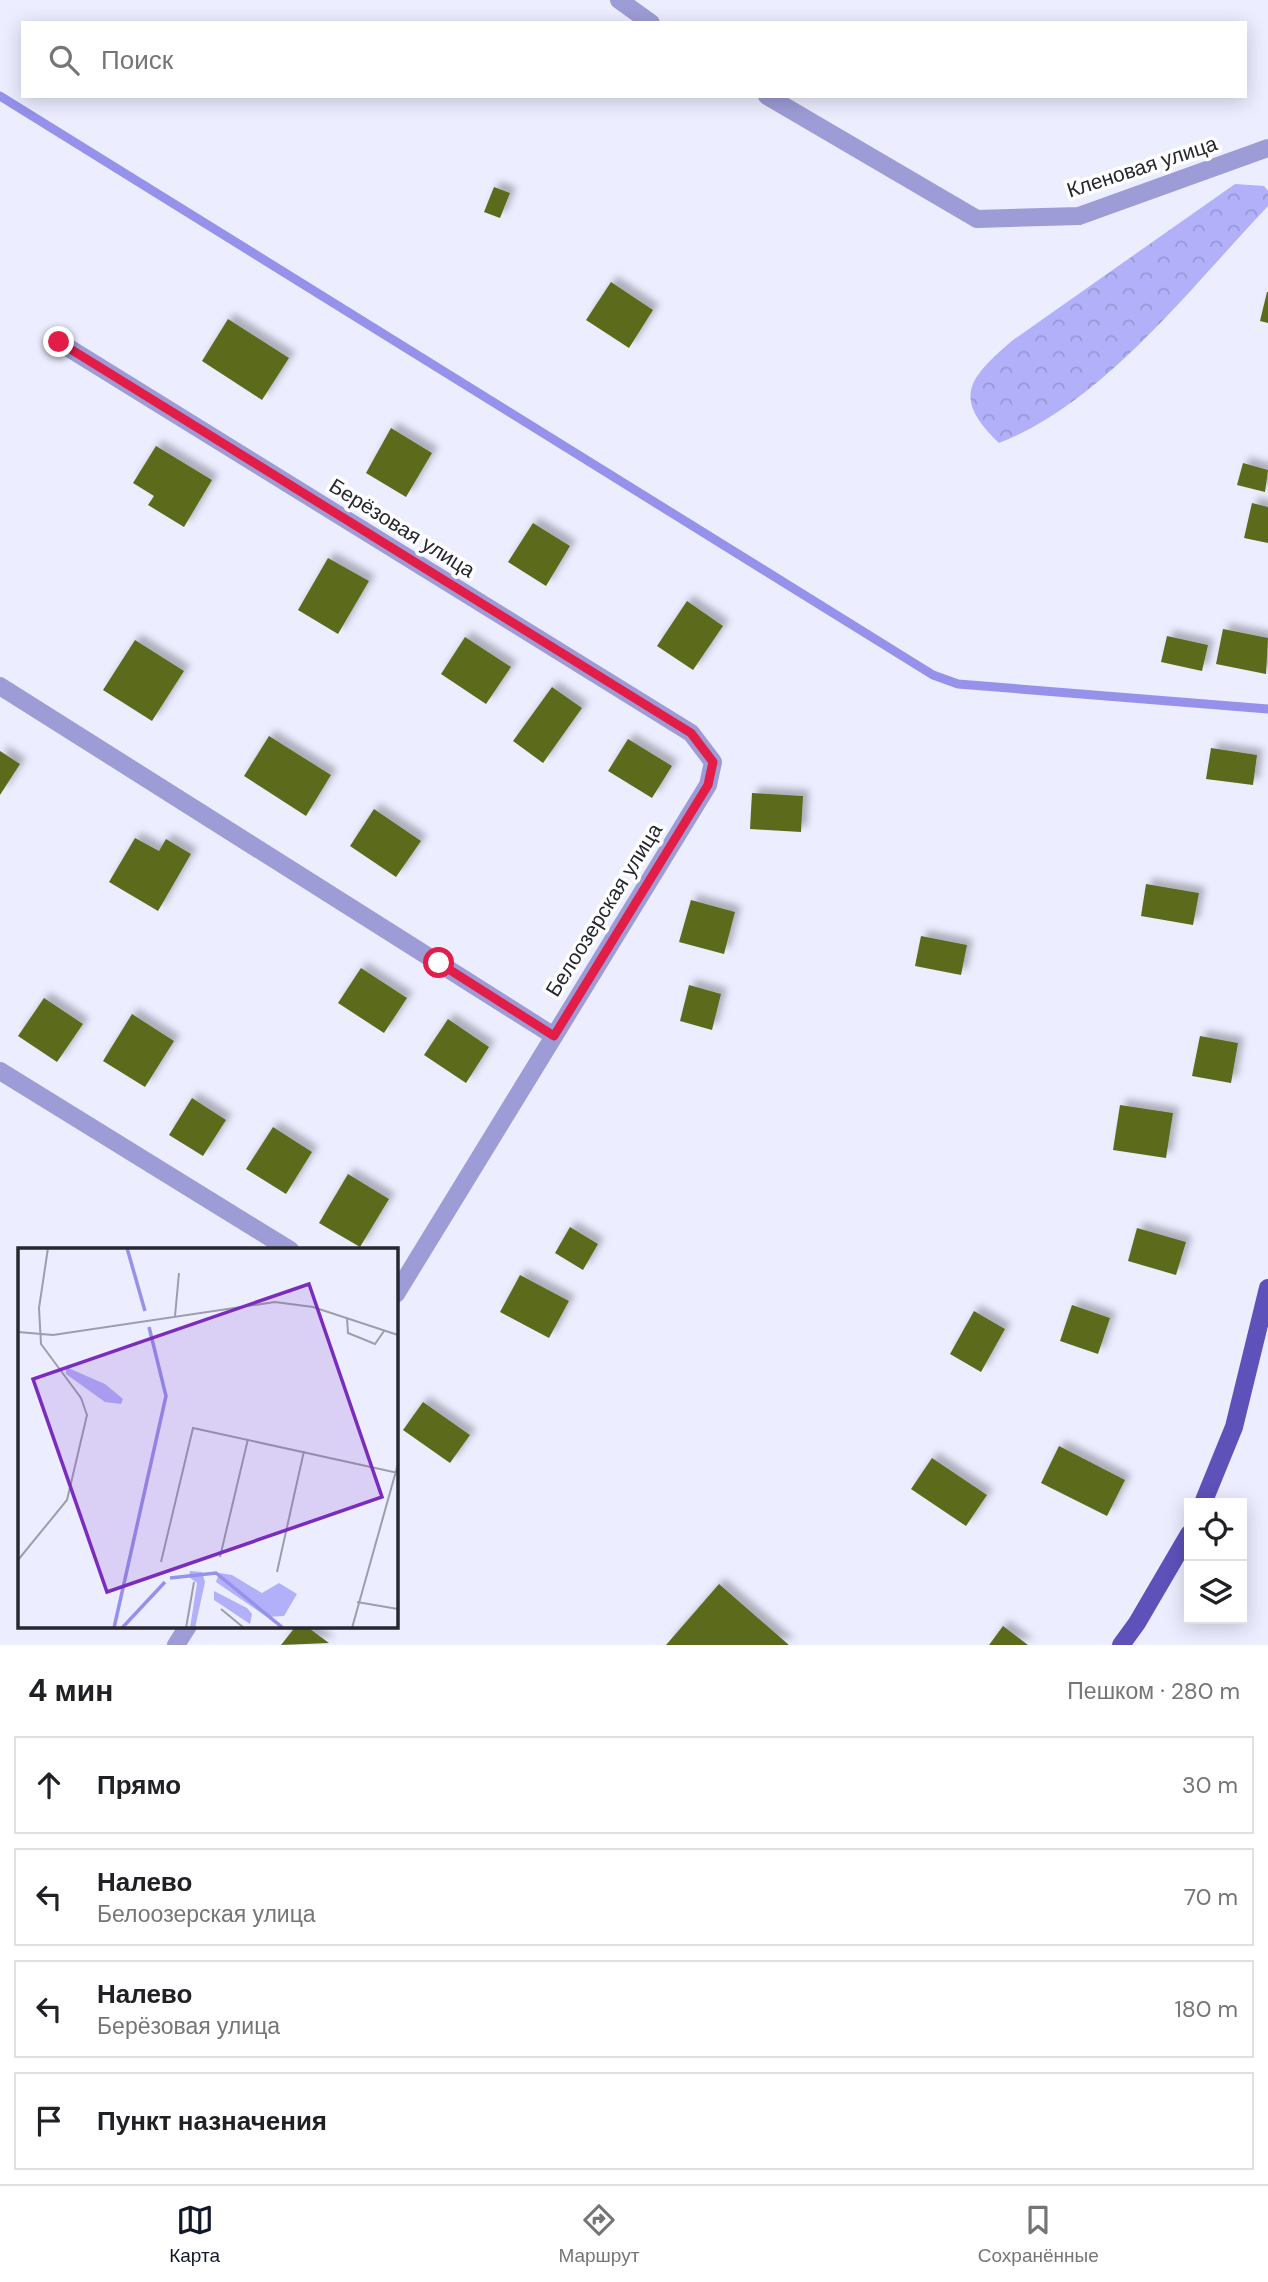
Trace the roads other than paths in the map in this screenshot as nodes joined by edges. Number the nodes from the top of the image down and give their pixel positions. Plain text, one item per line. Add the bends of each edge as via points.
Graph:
1 (619, 0) edge
2 (648, 21) edge
3 (770, 98) edge
4 (1268, 148) edge
5 (59, 342) dead end
6 (0, 686) edge
7 (713, 762) joint
8 (554, 1036) junction
9 (0, 1071) edge
10 (287, 1248) edge
11 (1268, 1288) edge
12 (397, 1292) edge
13 (1205, 1498) edge
14 (1184, 1543) edge
15 (187, 1628) edge
16 (176, 1645) edge
17 (1121, 1645) edge

1 - 2 street
3 - 4 street, Кленовая улица via 977,219 1079,216
5 - 7 street, Берёзовая улица via 691,733
6 - 8 street
7 - 8 street, Белоозерская улица via 708,785
8 - 12 street, Белоозерская улица
9 - 10 street
11 - 13 main road via 1234,1427
14 - 17 main road
15 - 16 street

